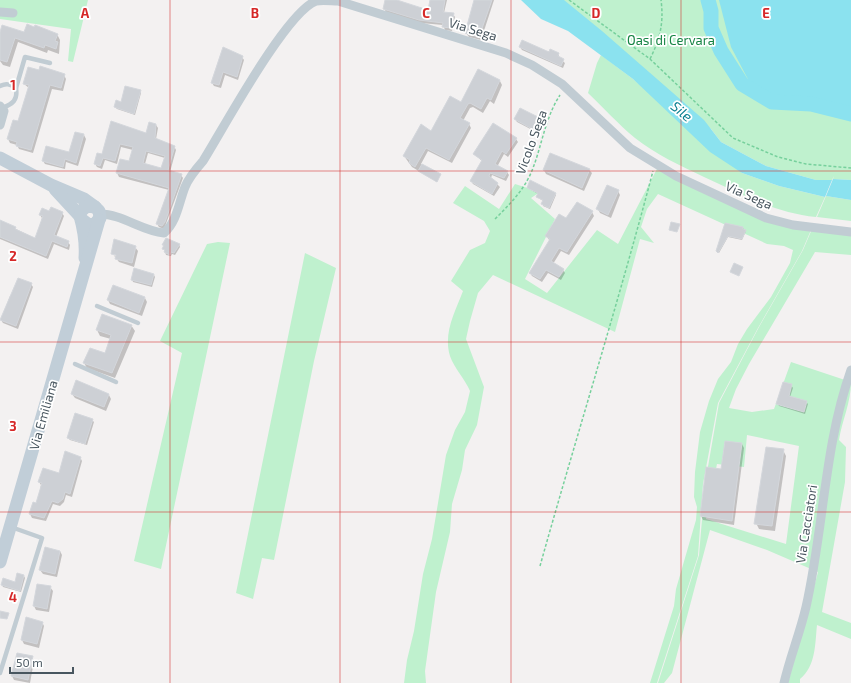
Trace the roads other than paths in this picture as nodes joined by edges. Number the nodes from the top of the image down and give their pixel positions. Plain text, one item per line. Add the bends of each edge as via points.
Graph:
1 (318, 0) edge
2 (0, 12) edge
3 (13, 13) dead end
4 (50, 63) dead end
5 (0, 86) edge
6 (16, 88) junction
7 (1, 107) edge
8 (0, 125) edge
9 (0, 158) edge
10 (51, 185) junction
11 (98, 214) junction
12 (81, 218) junction
13 (851, 232) edge
14 (85, 268) junction
15 (97, 306) dead end
16 (138, 323) dead end
17 (75, 364) dead end
18 (851, 370) edge
19 (116, 382) dead end
20 (10, 527) junction
21 (0, 562) edge
22 (0, 673) edge
23 (784, 683) edge

1 - 11 street, Via Sega via 299,15 275,44 204,161 192,172 170,228 164,233 156,232 112,216
1 - 13 street, Via Sega via 338,1 506,53 532,65 565,86 630,148 676,176 766,218 793,225
2 - 3 street
4 - 6 lane via 25,57
5 - 6 lane via 11,84
6 - 7 lane via 17,95 13,104
7 - 8 street via 4,111
9 - 10 main road
10 - 11 main road via 84,199
10 - 12 main road
11 - 12 main road via 95,224 89,225
11 - 14 main road, Via Emiliana
12 - 14 main road, Via Emiliana via 86,248
14 - 20 main road, Via Emiliana
15 - 16 lane
17 - 19 lane
18 - 23 street, Via Cacciatori via 842,396 829,457 806,607
20 - 21 main road, Via Emiliana
20 - 22 lane via 42,538

